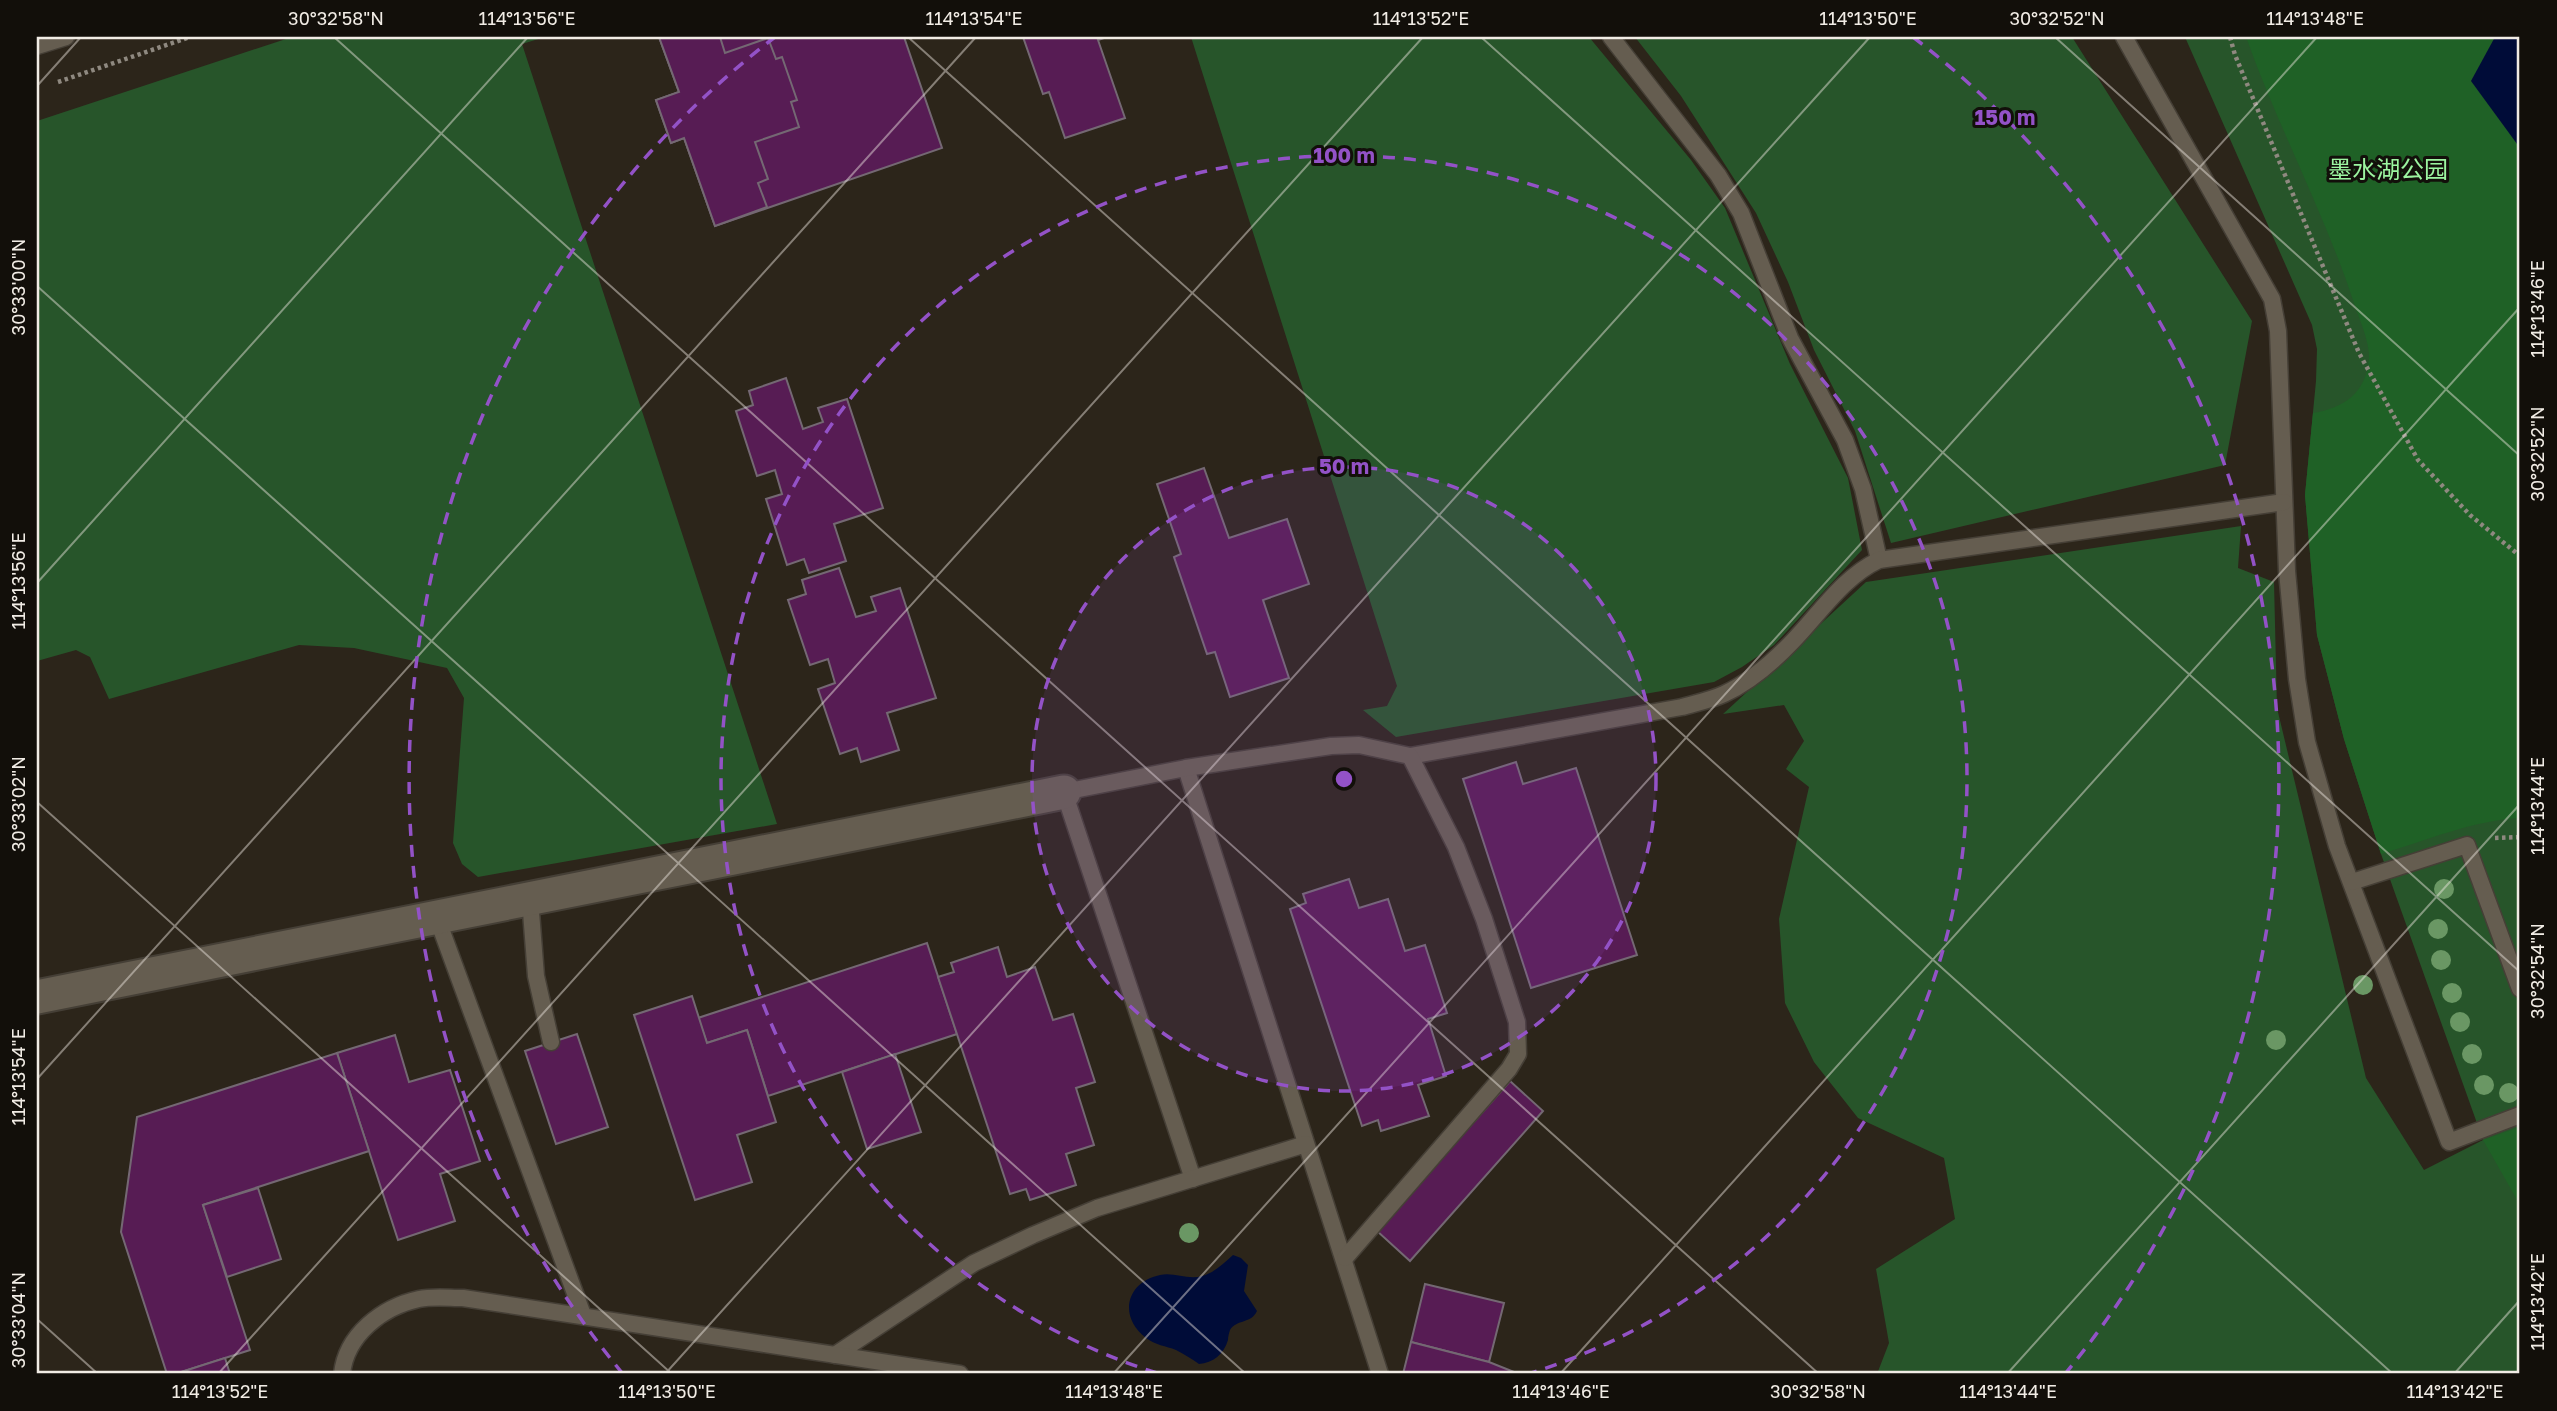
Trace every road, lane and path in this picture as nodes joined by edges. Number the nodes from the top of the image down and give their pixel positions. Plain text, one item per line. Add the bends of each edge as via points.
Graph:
1 (66, 37) edge
2 (190, 37) edge
3 (1611, 37) edge
4 (2124, 37) edge
5 (2230, 37) edge
6 (37, 46) edge
7 (58, 82) dead end
8 (2284, 502) junction
9 (2520, 556) edge
10 (1879, 560) junction
11 (1410, 756) junction
12 (1186, 768) junction
13 (1064, 792) junction
14 (2352, 882) junction
15 (530, 899) junction
16 (437, 918) junction
17 (2520, 989) edge
18 (37, 997) edge
19 (551, 1042) dead end
20 (2520, 1115) edge
21 (1306, 1144) junction
22 (1193, 1179) junction
23 (1345, 1258) junction
24 (583, 1315) junction
25 (835, 1355) junction
26 (342, 1374) edge
27 (960, 1374) edge
28 (1380, 1374) edge

1 - 6 lane
2 - 7 path
3 - 10 lane via 1718,175 1741,213 1790,338 1844,440 1863,489
4 - 8 lane via 2272,299 2278,331
5 - 9 path via 2359,353 2418,460 2470,515
8 - 10 lane
8 - 14 lane via 2297,679 2307,742
10 - 11 lane via 1856,571 1791,643 1723,695 1682,707
11 - 12 lane via 1359,745 1331,746
11 - 23 lane via 1456,847 1484,919 1517,1023 1518,1054
12 - 13 lane
12 - 21 lane
13 - 15 street
13 - 22 lane
14 - 17 lane via 2467,845
14 - 20 lane via 2449,1142
15 - 16 street
15 - 19 lane via 536,976
16 - 18 street
16 - 24 lane
21 - 22 lane
21 - 23 lane
22 - 25 lane via 1097,1208 974,1263
23 - 28 lane
24 - 25 lane
24 - 26 lane via 463,1298 422,1298 398,1305 362,1331 347,1350
25 - 27 lane

